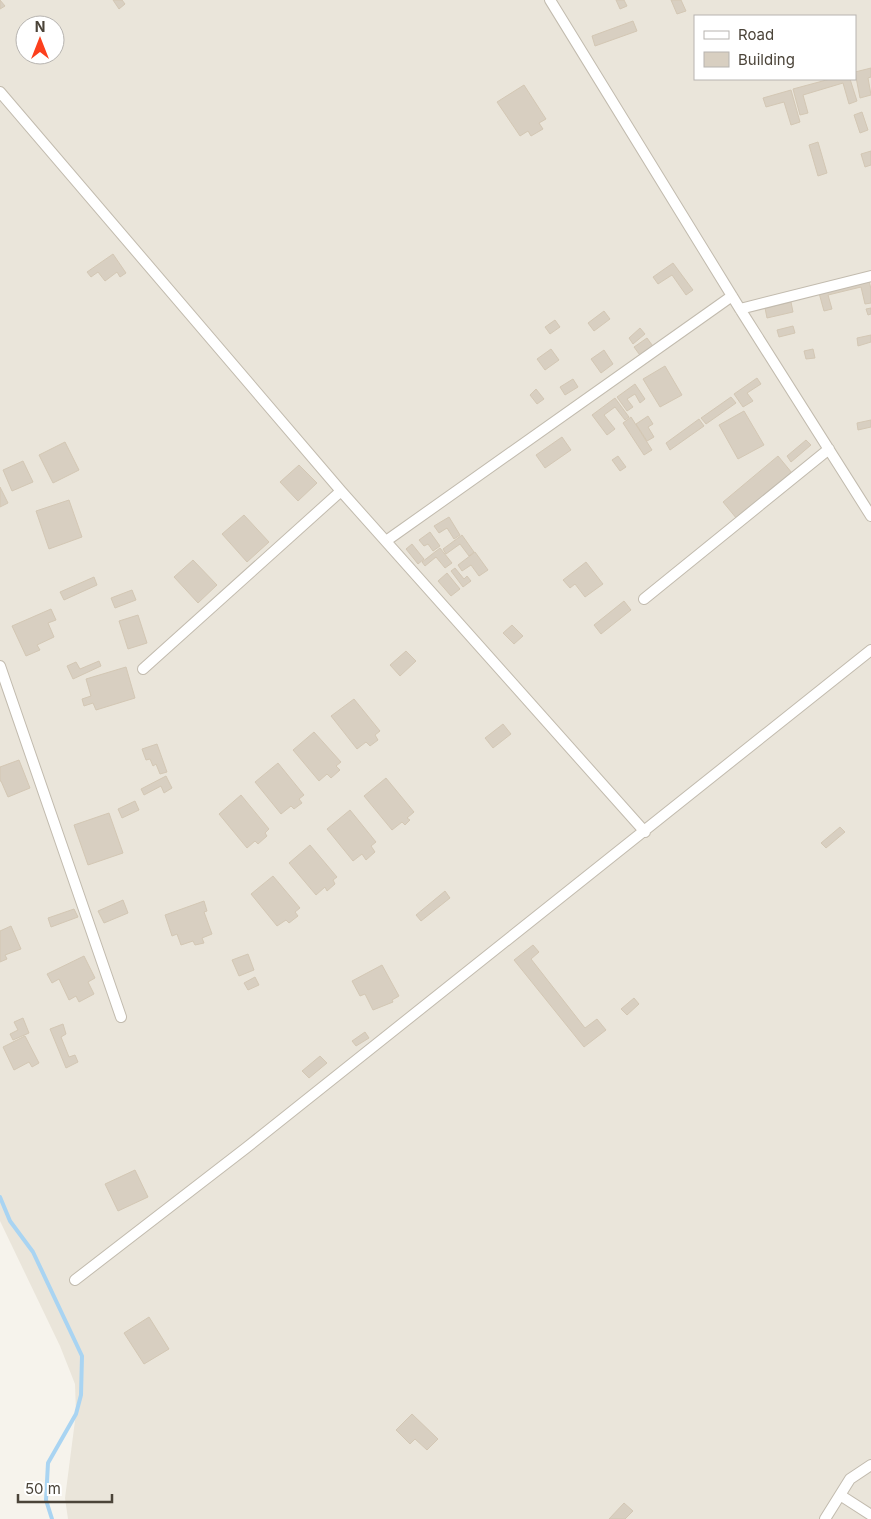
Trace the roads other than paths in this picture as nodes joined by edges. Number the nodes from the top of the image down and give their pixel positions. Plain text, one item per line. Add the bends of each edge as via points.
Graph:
1 (550, 0) edge
2 (0, 92) edge
3 (871, 276) edge
4 (732, 296) junction
5 (740, 309) junction
6 (829, 449) junction
7 (341, 491) junction
8 (871, 516) edge
9 (386, 541) junction
10 (644, 599) dead end
11 (871, 650) edge
12 (0, 666) edge
13 (143, 668) dead end
14 (645, 832) junction
15 (121, 1016) dead end
16 (75, 1280) dead end
17 (871, 1465) edge
18 (840, 1495) junction
19 (871, 1515) edge
20 (825, 1519) edge

1 - 4 street
2 - 7 street
3 - 5 street
4 - 5 street
4 - 9 street
5 - 6 street
6 - 8 street
6 - 10 street
7 - 9 street
7 - 13 street
9 - 14 street
11 - 14 street
12 - 15 street
14 - 16 street
17 - 18 street via 850,1479
18 - 19 street
18 - 20 street

